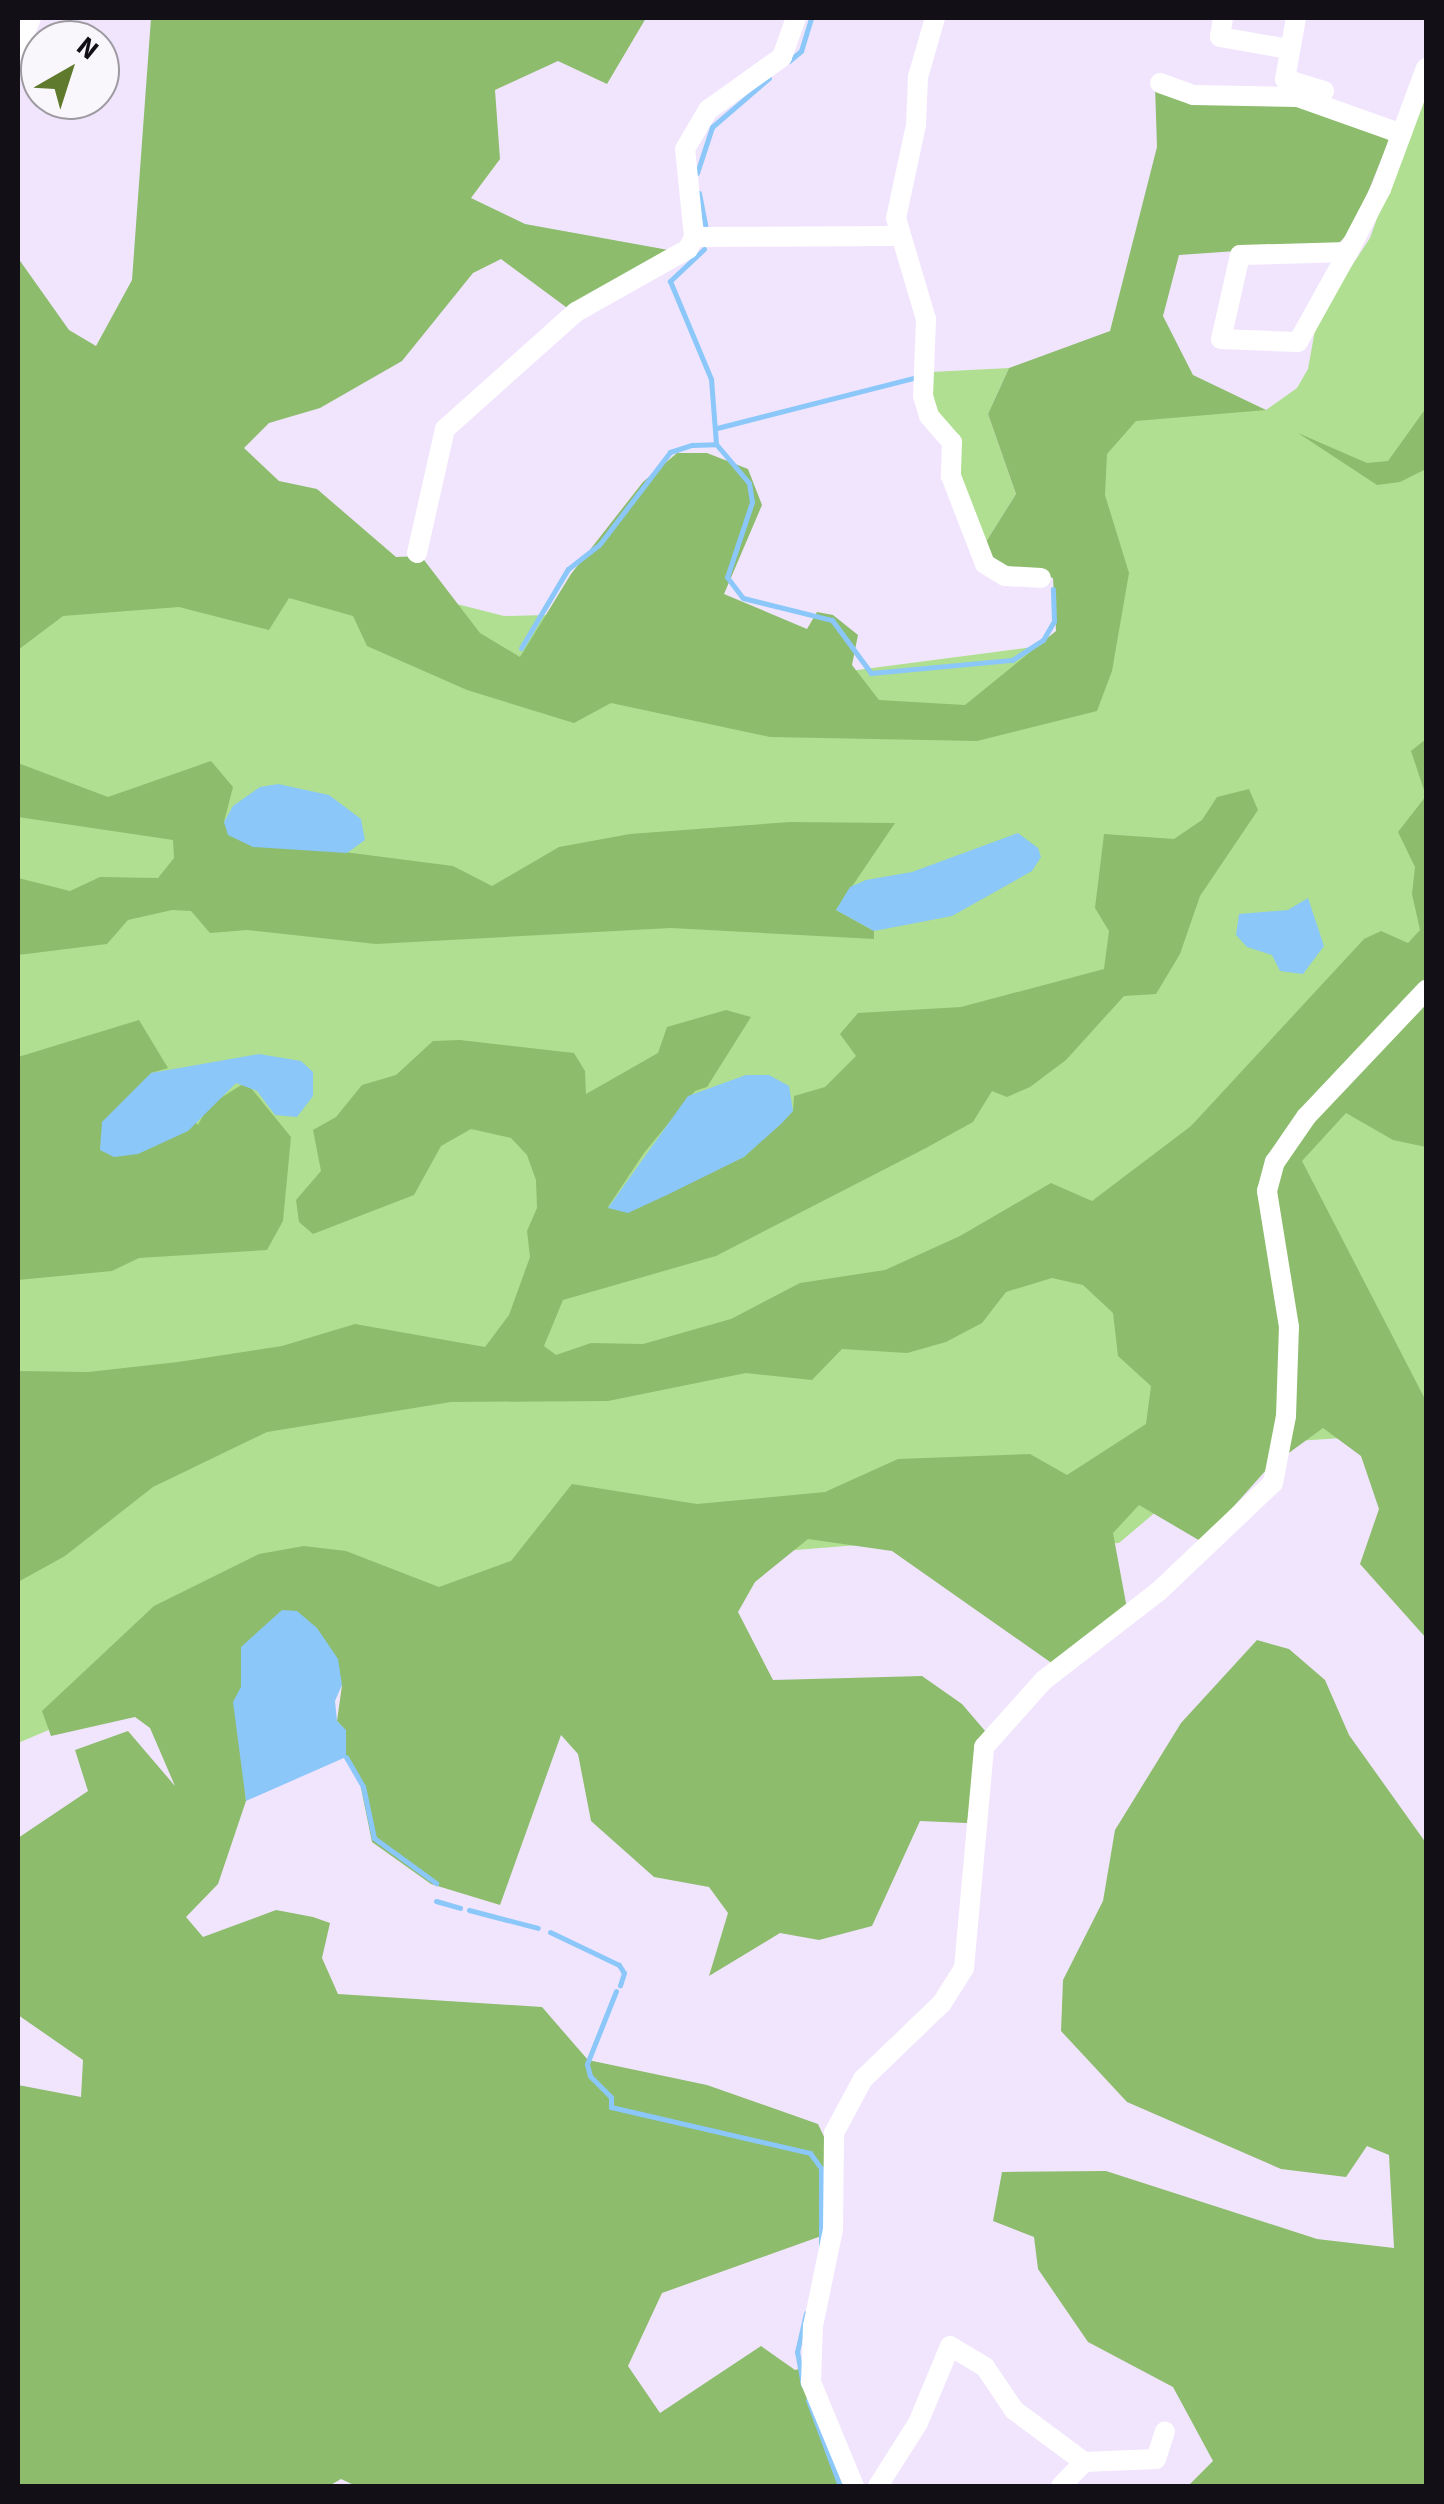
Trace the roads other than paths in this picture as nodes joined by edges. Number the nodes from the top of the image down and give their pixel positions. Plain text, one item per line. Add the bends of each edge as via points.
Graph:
1 (31, 18) edge
2 (796, 18) edge
3 (935, 18) edge
4 (1224, 18) edge
5 (1296, 18) edge
6 (1289, 49) junction
7 (18, 50) edge
8 (1426, 68) edge
9 (1160, 83) dead end
10 (1333, 108) junction
11 (1402, 134) junction
12 (898, 236) junction
13 (694, 237) junction
14 (1348, 252) junction
15 (417, 553) dead end
16 (1041, 578) dead end
17 (1426, 990) edge
18 (1165, 2431) dead end
19 (1084, 2462) junction
20 (854, 2486) edge
21 (878, 2486) edge
22 (1062, 2486) edge

1 - 7 street
2 - 13 street via 782,57 708,110 684,149
3 - 12 street via 918,76
4 - 6 street via 1220,37
5 - 6 street
6 - 10 street via 1285,79 1327,92
8 - 11 street
9 - 10 street via 1193,95 1298,97
10 - 11 street
11 - 14 street
12 - 13 street
12 - 16 street via 926,319 923,396 952,442 951,476 985,564 1005,576
13 - 15 street via 660,268 576,312 456,415 445,429
14 - 14 street via 1298,342 1221,339 1240,256
17 - 20 street via 1306,1117 1275,1162 1266,1191 1290,1327 1286,1416 1273,1483 1158,1592 1044,1680 984,1746 964,1968 942,2003 863,2079 834,2133 833,2229 813,2326 811,2382
18 - 19 street via 1156,2459
19 - 21 street via 1014,2410 985,2367 950,2346 918,2423
19 - 22 street

